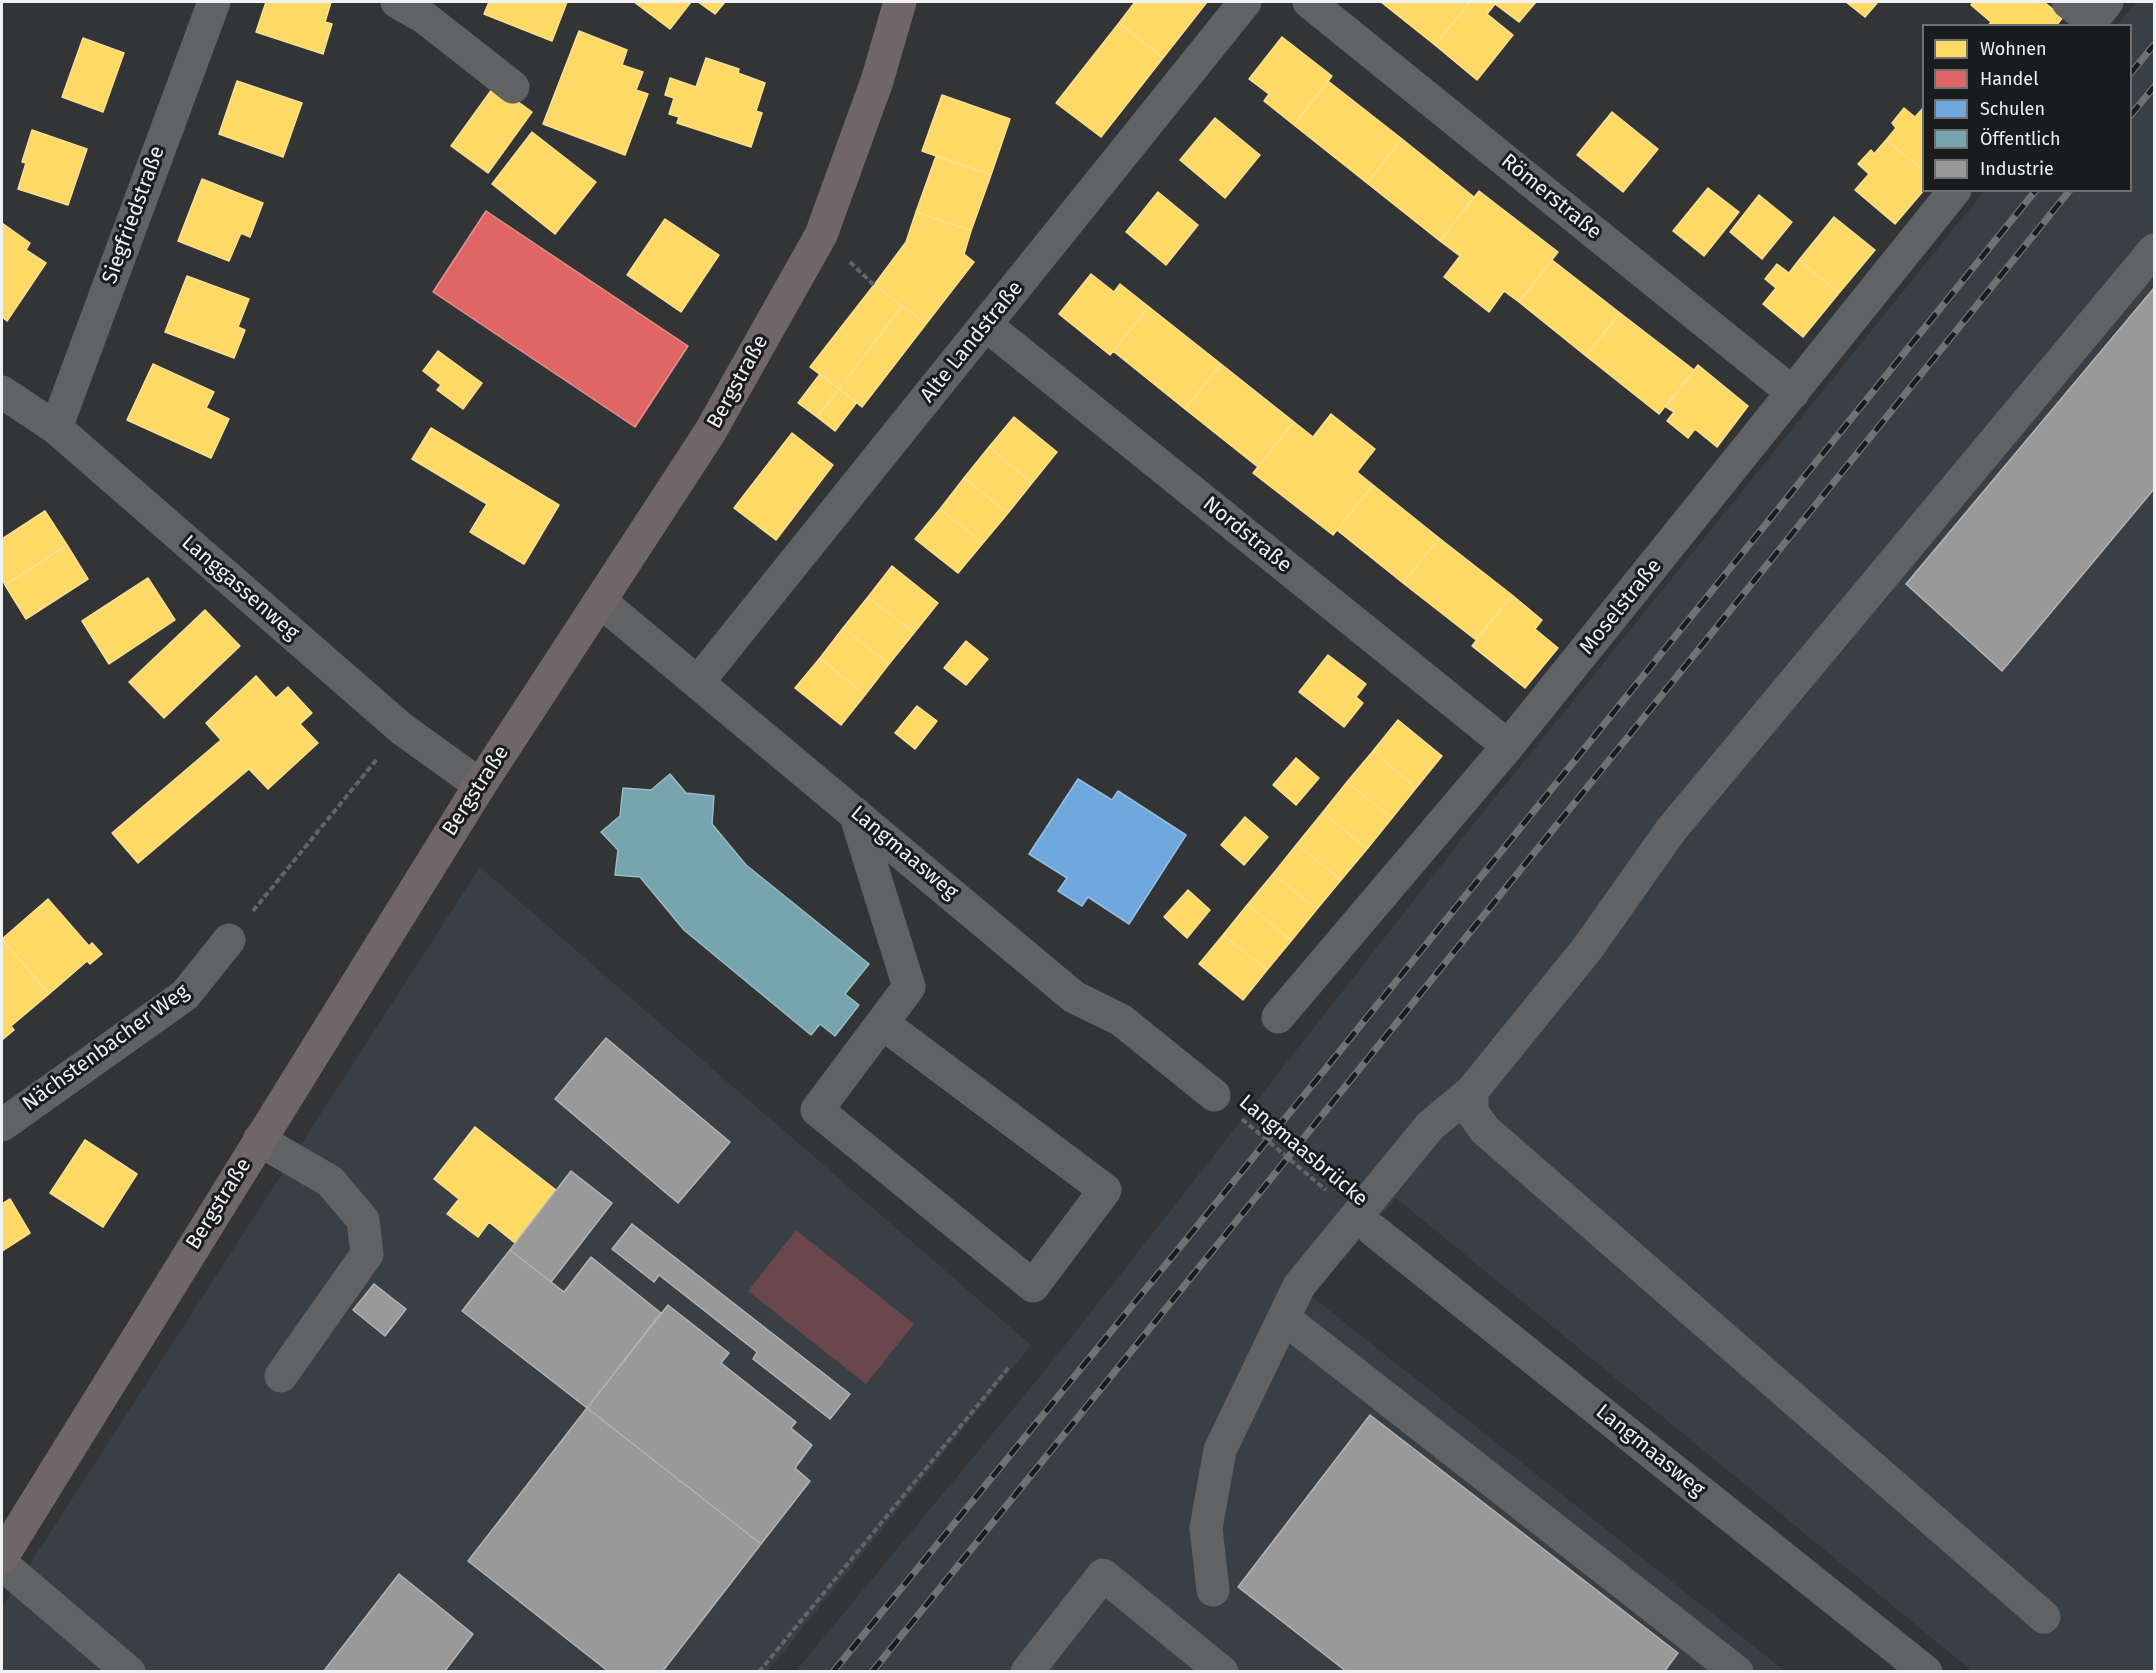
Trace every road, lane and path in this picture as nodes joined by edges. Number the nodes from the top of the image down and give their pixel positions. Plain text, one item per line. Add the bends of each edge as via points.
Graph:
1 (214, 2) edge
2 (397, 2) edge
3 (900, 2) edge
4 (1245, 2) edge
5 (1310, 2) edge
6 (513, 87) dead end
7 (1954, 192) edge
8 (2154, 250) edge
9 (986, 325) junction
10 (2, 392) edge
11 (1793, 393) junction
12 (56, 428) junction
13 (600, 601) junction
14 (698, 682) junction
15 (402, 729) junction
16 (1508, 746) junction
17 (480, 784) junction
18 (855, 813) junction
19 (229, 940) joint
20 (1278, 1017) dead end
21 (882, 1023) junction
22 (1472, 1091) junction
23 (1214, 1095) joint
24 (2, 1125) edge
25 (259, 1140) junction
26 (1373, 1230) joint
27 (1284, 1319) junction
28 (1009, 1367) dead end
29 (281, 1376) dead end
30 (2, 1557) edge
31 (2, 1563) edge
32 (1213, 1590) dead end
33 (2044, 1617) dead end
34 (129, 1671) edge
35 (759, 1671) edge
36 (1027, 1671) edge
37 (1222, 1671) edge
38 (1737, 1671) edge
39 (1926, 1671) edge

1 - 12 street, Siegfriedstraße
2 - 6 street via 426,18
3 - 13 main road, Bergstraße via 877,81 821,235 710,432
4 - 9 street, Alte Landstraße
5 - 11 street, Römerstraße
7 - 11 street, Moselstraße
8 - 22 street via 1671,830 1587,949
9 - 14 street, Alte Landstraße
9 - 16 street, Nordstraße
10 - 12 street, Langgassenweg
11 - 16 street, Moselstraße
12 - 15 street, Langgassenweg
13 - 14 street, Langmaasweg
13 - 17 main road, Bergstraße
14 - 18 street, Langmaasweg
15 - 17 street, Langgassenweg
15 - 19 path
16 - 20 street, Moselstraße
17 - 25 main road, Bergstraße
18 - 21 street via 909,987
18 - 23 street, Langmaasweg via 1074,997 1120,1020
19 - 24 street, Nächstenbacher Weg via 185,995
21 - 21 street via 817,1110 1033,1286 1105,1190
22 - 27 street via 1430,1126 1299,1286
22 - 33 street via 1472,1112 1485,1130
23 - 26 path, Langmaasbrücke
25 - 29 street via 330,1181 363,1220 367,1254
25 - 30 main road, Bergstraße
26 - 39 street, Langmaasweg
27 - 32 street via 1220,1450 1206,1528
27 - 38 street
28 - 35 path
31 - 34 street
36 - 37 street via 1103,1575

